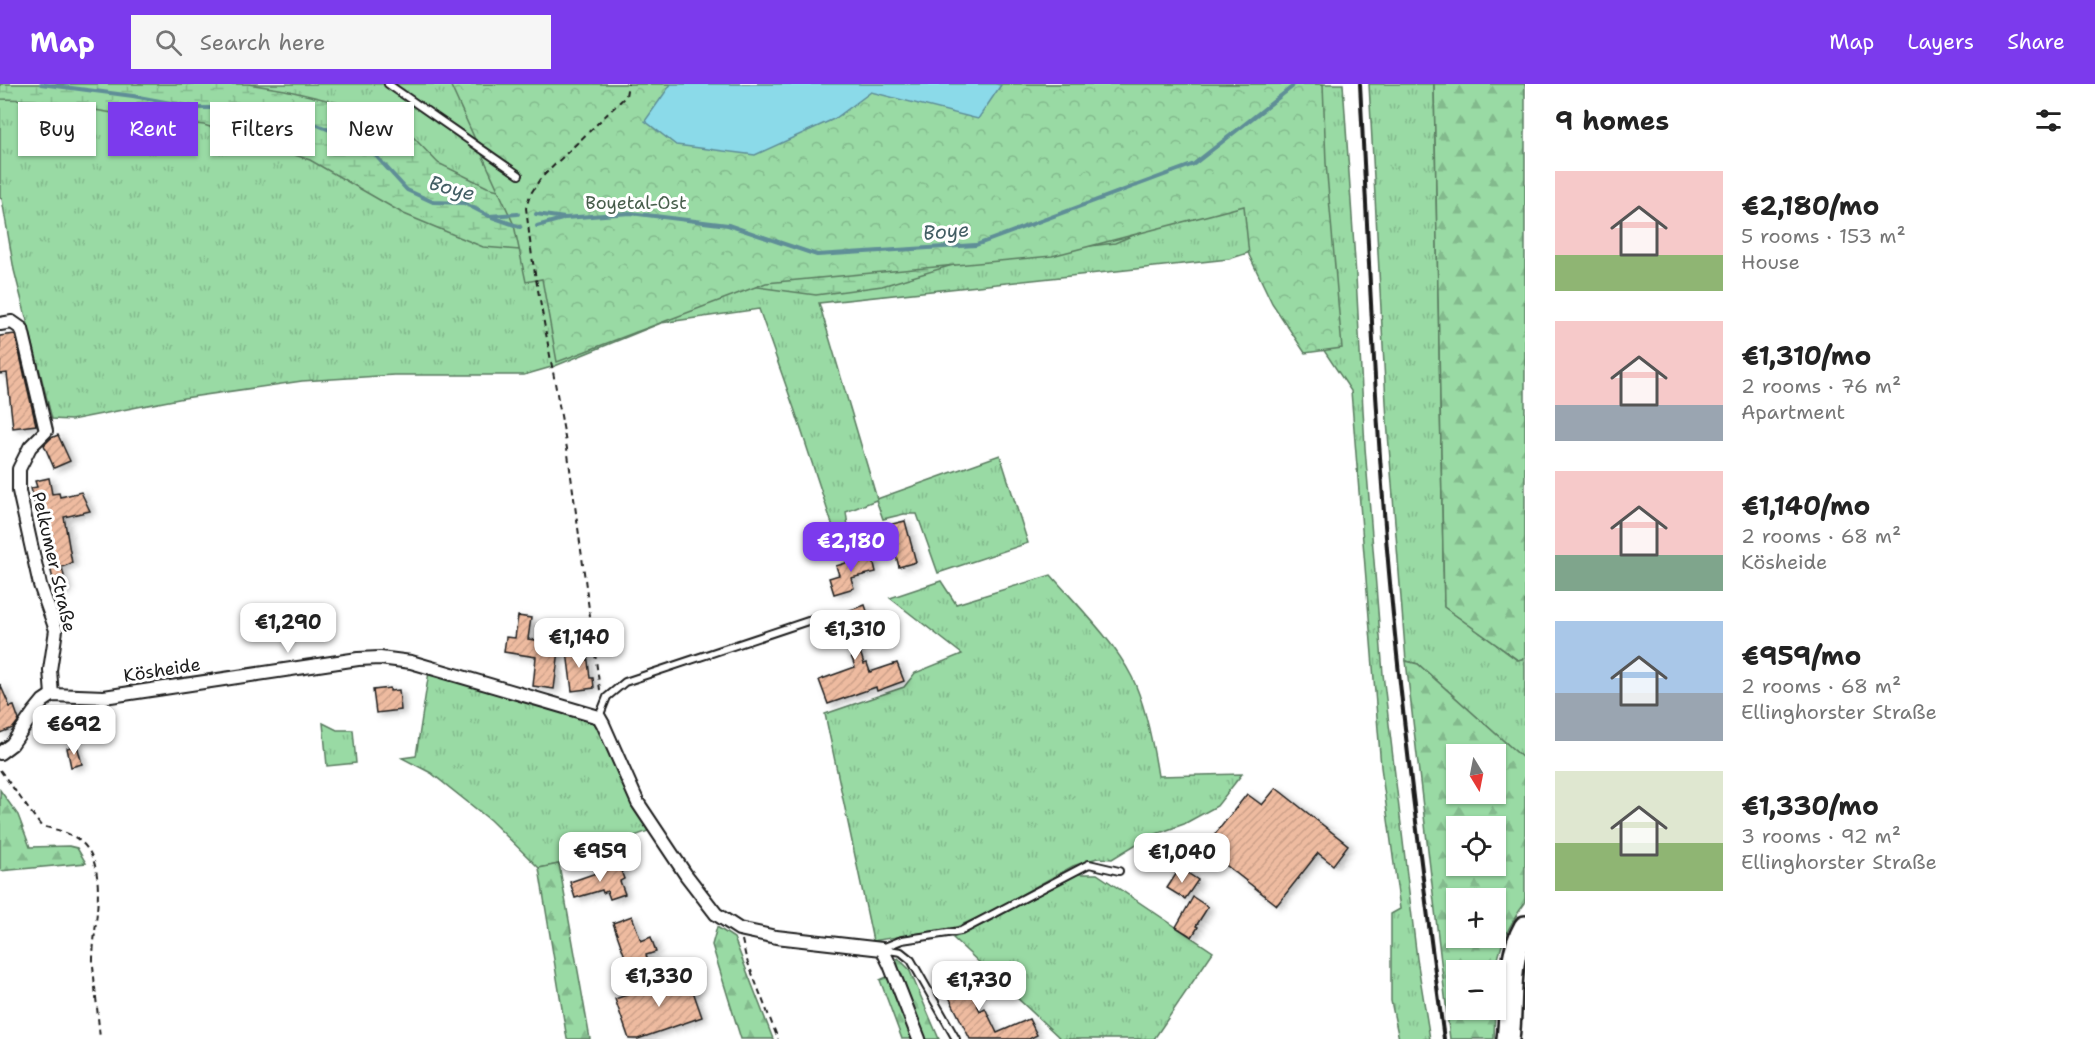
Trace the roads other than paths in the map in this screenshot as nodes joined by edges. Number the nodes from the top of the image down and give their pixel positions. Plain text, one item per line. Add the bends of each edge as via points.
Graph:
1 (388, 84) edge
2 (519, 176) dead end
3 (0, 324) edge
4 (811, 620) dead end
5 (52, 695) junction
6 (599, 717) junction
7 (0, 753) edge
8 (1119, 871) dead end
9 (1525, 927) edge
10 (882, 949) junction
11 (920, 1039) edge
12 (956, 1039) edge
13 (1508, 1039) edge

1 - 2 lane
3 - 5 street, Pelkumer Straße via 12,322 22,329 46,431 30,447 19,469 19,491 40,585 56,630 50,670
4 - 6 lane via 625,682 607,697
5 - 6 street, Kösheide via 104,697 380,658 411,662
5 - 7 street
6 - 10 street via 638,803 716,914 739,929 776,937
8 - 10 lane via 1089,864 961,930 902,940
9 - 13 highway via 1512,965
10 - 11 street
10 - 12 lane via 901,952 911,960

